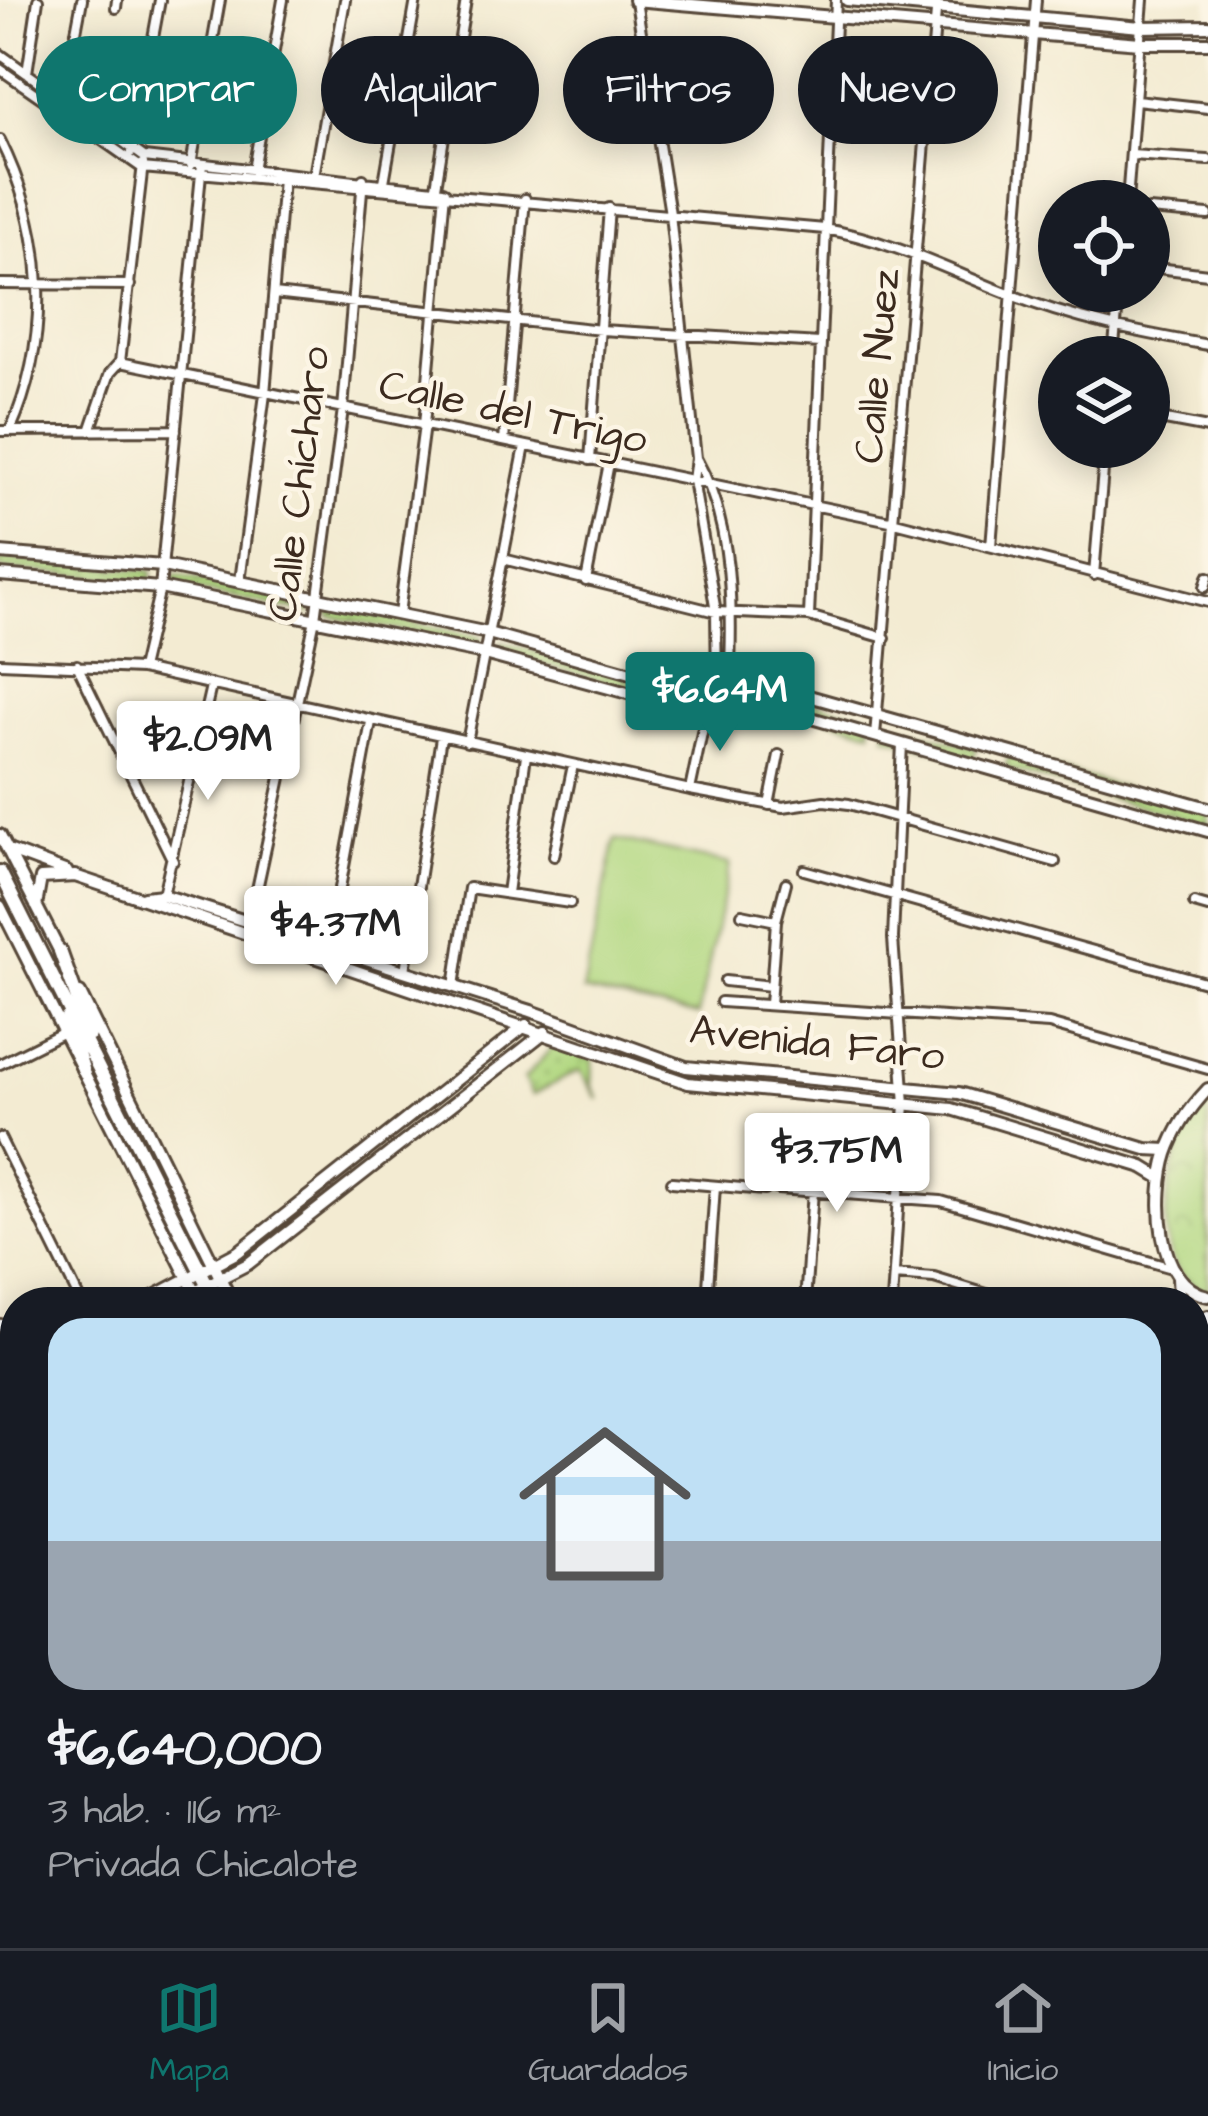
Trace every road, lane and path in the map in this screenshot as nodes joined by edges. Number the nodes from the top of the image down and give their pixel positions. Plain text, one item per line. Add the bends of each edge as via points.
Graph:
1 (38, 0) edge
2 (82, 0) edge
3 (160, 0) edge
4 (220, 0) edge
5 (283, 0) edge
6 (344, 0) edge
7 (416, 0) edge
8 (466, 0) edge
9 (635, 0) edge
10 (836, 0) edge
11 (847, 0) edge
12 (1036, 0) edge
13 (1144, 0) edge
14 (937, 4) edge
15 (1034, 16) junction
16 (835, 17) junction
17 (935, 24) junction
18 (1208, 26) edge
19 (1141, 27) junction
20 (1034, 34) junction
21 (76, 36) edge
22 (1140, 43) junction
23 (1208, 43) edge
24 (0, 54) edge
25 (0, 69) edge
26 (27, 74) junction
27 (36, 80) edge
28 (36, 94) edge
29 (1136, 100) junction
30 (1208, 108) edge
31 (0, 140) edge
32 (107, 144) edge
33 (125, 144) edge
34 (132, 149) junction
35 (1131, 155) junction
36 (1208, 160) edge
37 (130, 161) junction
38 (143, 162) junction
39 (196, 168) junction
40 (253, 174) junction
41 (284, 176) junction
42 (314, 179) junction
43 (1129, 180) edge
44 (363, 184) junction
45 (384, 185) junction
46 (440, 189) junction
47 (526, 199) junction
48 (609, 208) junction
49 (1170, 211) edge
50 (670, 214) junction
51 (1208, 214) edge
52 (825, 229) junction
53 (918, 255) junction
54 (1170, 269) edge
55 (1208, 274) edge
56 (39, 282) junction
57 (0, 284) edge
58 (130, 284) junction
59 (274, 294) junction
60 (1013, 296) junction
61 (353, 303) junction
62 (434, 312) junction
63 (1117, 312) edge
64 (515, 320) junction
65 (1116, 328) junction
66 (602, 330) junction
67 (683, 334) junction
68 (1115, 336) edge
69 (820, 343) junction
70 (1208, 345) edge
71 (119, 362) junction
72 (182, 376) junction
73 (265, 394) junction
74 (343, 409) junction
75 (1170, 421) edge
76 (424, 425) junction
77 (1208, 428) edge
78 (176, 430) junction
79 (5, 431) edge
80 (90, 431) junction
81 (504, 442) junction
82 (526, 446) junction
83 (696, 458) junction
84 (590, 460) junction
85 (609, 464) junction
86 (1103, 468) edge
87 (693, 481) junction
88 (711, 484) junction
89 (812, 504) junction
90 (896, 522) junction
91 (991, 546) junction
92 (0, 553) edge
93 (503, 559) junction
94 (163, 566) junction
95 (0, 575) edge
96 (1094, 575) junction
97 (586, 580) junction
98 (240, 582) junction
99 (160, 588) junction
100 (318, 597) junction
101 (1208, 602) edge
102 (716, 612) junction
103 (734, 613) junction
104 (399, 614) junction
105 (809, 616) junction
106 (315, 619) junction
107 (488, 633) junction
108 (885, 638) junction
109 (484, 654) junction
110 (0, 663) edge
111 (77, 664) junction
112 (141, 669) junction
113 (211, 686) junction
114 (723, 689) junction
115 (296, 706) junction
116 (706, 709) junction
117 (877, 715) junction
118 (371, 722) junction
119 (875, 736) junction
120 (441, 737) junction
121 (466, 742) junction
122 (902, 744) junction
123 (526, 755) junction
124 (779, 755) dead end
125 (573, 765) junction
126 (690, 790) junction
127 (770, 806) junction
128 (1208, 808) edge
129 (898, 817) junction
130 (1208, 831) edge
131 (0, 835) edge
132 (8, 850) junction
133 (554, 856) dead end
134 (173, 862) junction
135 (1055, 862) dead end
136 (804, 870) dead end
137 (0, 872) edge
138 (75, 877) junction
139 (786, 883) dead end
140 (507, 893) junction
141 (893, 893) junction
142 (161, 901) junction
143 (570, 903) dead end
144 (1194, 903) dead end
145 (0, 906) edge
146 (36, 906) junction
147 (1208, 907) edge
148 (742, 914) dead end
149 (776, 921) junction
150 (248, 929) junction
151 (329, 947) junction
152 (60, 950) junction
153 (405, 971) junction
154 (54, 977) junction
155 (725, 981) dead end
156 (1208, 983) edge
157 (771, 986) junction
158 (454, 987) junction
159 (721, 1002) dead end
160 (770, 1004) junction
161 (531, 1011) junction
162 (898, 1011) junction
163 (550, 1018) junction
164 (526, 1026) junction
165 (62, 1033) junction
166 (545, 1033) junction
167 (489, 1054) junction
168 (0, 1064) edge
169 (83, 1069) junction
170 (1208, 1069) edge
171 (108, 1087) junction
172 (471, 1088) junction
173 (904, 1088) junction
174 (1208, 1089) edge
175 (905, 1105) junction
176 (0, 1138) edge
177 (1168, 1150) junction
178 (1161, 1178) junction
179 (672, 1182) dead end
180 (715, 1186) junction
181 (778, 1189) dead end
182 (765, 1190) dead end
183 (813, 1191) junction
184 (899, 1198) junction
185 (1176, 1271) junction
186 (894, 1275) junction
187 (204, 1282) edge
188 (74, 1287) edge
189 (708, 1287) edge
190 (806, 1287) edge
191 (893, 1287) edge
192 (964, 1287) edge
193 (1178, 1287) edge
194 (1189, 1287) edge

1 - 26 street
2 - 21 street
3 - 34 street
4 - 39 street
5 - 40 street
6 - 42 street
7 - 45 street
8 - 46 street
9 - 16 street
9 - 50 street
10 - 16 street
11 - 14 street
12 - 15 street
13 - 19 street
14 - 15 street
14 - 17 street, Calle Nuez
15 - 19 street
15 - 20 street
16 - 17 street
16 - 52 street
17 - 20 street
17 - 53 street, Calle Nuez
18 - 19 street
19 - 22 street
20 - 22 street
20 - 60 street
22 - 23 street
22 - 29 street
24 - 26 street
25 - 28 street
26 - 27 street
29 - 30 street
29 - 35 street
31 - 56 street via 27,208
32 - 37 street
33 - 34 street
34 - 37 street
34 - 38 street
35 - 36 street
35 - 43 street
37 - 38 street
38 - 39 street
38 - 58 street
39 - 40 street
39 - 72 street
40 - 41 street
41 - 42 street
41 - 59 street
42 - 44 street
44 - 45 street
44 - 61 street, Calle Chícharo
45 - 46 street
46 - 47 street
46 - 62 street
47 - 48 street
47 - 64 street
48 - 50 street
48 - 66 street
49 - 51 street
50 - 52 street
50 - 67 street
52 - 53 street
52 - 69 street
53 - 60 street
53 - 90 street, Calle Nuez
54 - 55 street
56 - 57 street
56 - 58 street
56 - 79 street via 32,364
58 - 71 street
59 - 61 street
59 - 73 street
60 - 65 street
60 - 91 street
61 - 62 street
61 - 74 street, Calle Chícharo
62 - 64 street
62 - 76 street
63 - 65 street
64 - 66 street
64 - 81 street
65 - 68 street
65 - 70 street
66 - 67 street
66 - 84 street
67 - 69 street
67 - 83 street
69 - 89 street
71 - 72 street, Calle del Trigo
71 - 80 street
72 - 73 street, Calle del Trigo
72 - 78 street
73 - 74 street, Calle del Trigo
73 - 98 street
74 - 76 street, Calle del Trigo
74 - 100 street, Calle Chícharo
75 - 77 street
76 - 81 street, Calle del Trigo
76 - 104 street
78 - 80 street
78 - 94 street
79 - 80 street
81 - 82 street, Calle del Trigo
82 - 84 street, Calle del Trigo
82 - 93 street
83 - 87 street
83 - 88 street
84 - 85 street, Calle del Trigo
85 - 87 street, Calle del Trigo
85 - 97 street
86 - 96 street
87 - 88 street, Calle del Trigo
87 - 102 street
88 - 89 street, Calle del Trigo
88 - 103 street
89 - 90 street, Calle del Trigo
89 - 105 street
90 - 91 street, Calle del Trigo
90 - 108 street, Calle Nuez
91 - 96 street, Calle del Trigo
92 - 94 street
93 - 97 street
93 - 107 street
94 - 98 street
94 - 99 street
95 - 99 street
96 - 101 street, Calle del Trigo
97 - 102 street
98 - 100 street
99 - 106 street
99 - 112 street
100 - 104 street
100 - 106 street, Calle Chícharo
102 - 103 street
102 - 114 street
103 - 105 street
103 - 114 street
104 - 107 street
105 - 108 street
106 - 109 street
106 - 115 street, Calle Chícharo
107 - 109 street
107 - 114 street via 674,685
108 - 117 street, Calle Nuez
109 - 116 street
109 - 121 street
110 - 111 street
111 - 112 street
111 - 134 street
112 - 113 street
113 - 115 street
113 - 134 street
114 - 117 street via 784,688
115 - 118 street
115 - 150 street, Calle Chícharo
116 - 119 street via 783,710
116 - 126 street
117 - 119 street, Calle Nuez
117 - 128 street
118 - 120 street
118 - 151 street
119 - 122 street
120 - 121 street
120 - 153 street
121 - 123 street
122 - 129 street
122 - 130 street
123 - 125 street
123 - 140 street
124 - 127 street
125 - 126 street
125 - 133 street
126 - 127 street
127 - 129 street via 824,801
129 - 135 street
129 - 141 street
131 - 132 street
132 - 138 street
132 - 146 street
134 - 142 street
136 - 141 street
137 - 154 main road
138 - 142 street
138 - 146 street via 41,878
139 - 149 street
140 - 143 street
140 - 158 street via 469,888
141 - 156 street
141 - 162 street
142 - 150 street
144 - 147 street
145 - 165 street
146 - 152 street
148 - 149 street
149 - 157 street
150 - 151 street, Avenida Faro
150 - 164 street, Avenida Faro
151 - 153 street, Avenida Faro
152 - 171 main road
152 - 187 street
153 - 158 street, Avenida Faro
154 - 169 main road
154 - 171 main road
155 - 157 street
157 - 160 street
158 - 161 street, Avenida Faro
159 - 160 street
160 - 162 street
161 - 163 street, Avenida Faro
161 - 164 street
162 - 170 street via 1049,1024
162 - 173 street
163 - 166 street
163 - 173 street, Avenida Faro via 686,1067
164 - 166 street, Avenida Faro
164 - 167 street
165 - 168 street
165 - 169 street
166 - 172 street
166 - 175 street, Avenida Faro via 688,1083
167 - 172 street
167 - 187 street
169 - 187 street
171 - 187 main road
172 - 187 street via 248,1264
173 - 175 street
173 - 177 street, Avenida Faro via 959,1093
174 - 177 street
175 - 178 street, Avenida Faro via 956,1110
175 - 184 street
176 - 188 street
177 - 178 street
178 - 185 street via 1163,1231
179 - 180 street
180 - 182 street
180 - 189 street
181 - 183 street
183 - 184 street
183 - 190 street
184 - 185 street via 941,1201
184 - 186 street
185 - 193 street
185 - 194 street
186 - 191 street
186 - 192 street

